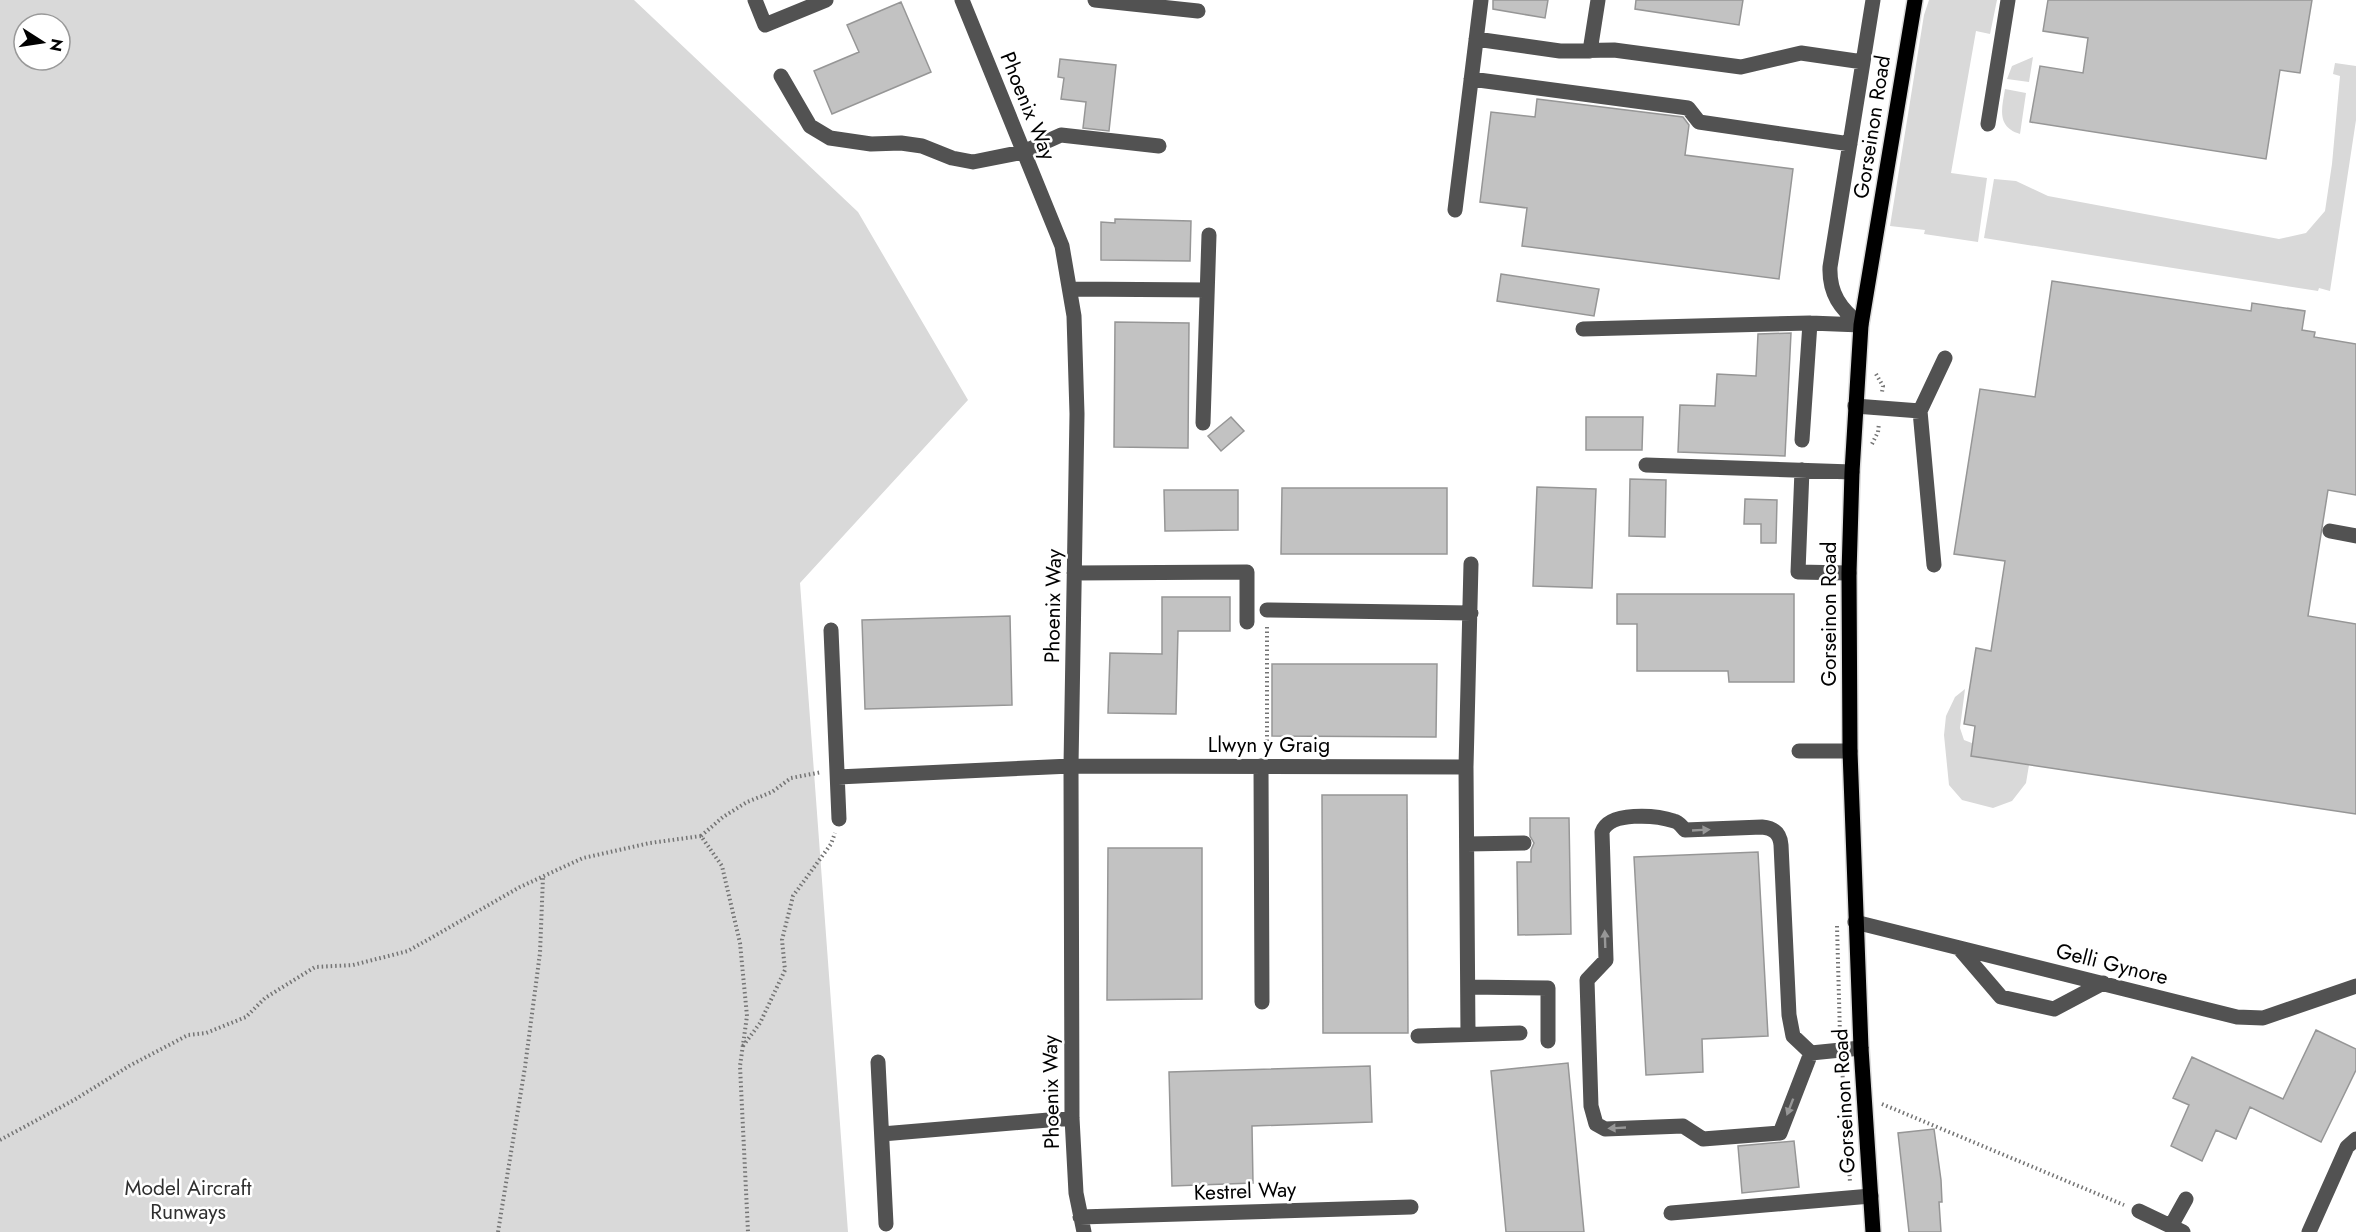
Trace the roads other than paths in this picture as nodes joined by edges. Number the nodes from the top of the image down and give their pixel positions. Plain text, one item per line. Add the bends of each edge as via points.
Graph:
1 (755, 0) edge
2 (826, 0) edge
3 (962, 0) edge
4 (1095, 0) edge
5 (1480, 0) edge
6 (1598, 0) edge
7 (1873, 0) edge
8 (1915, 0) edge
9 (2008, 0) edge
10 (1198, 10) dead end
11 (1476, 39) junction
12 (1590, 51) junction
13 (1863, 62) junction
14 (781, 76) dead end
15 (1471, 78) junction
16 (1988, 124) dead end
17 (1850, 144) junction
18 (1159, 146) dead end
19 (1023, 152) junction
20 (1455, 210) dead end
21 (1209, 235) dead end
22 (1071, 289) junction
23 (1207, 290) junction
24 (1810, 323) junction
25 (1861, 325) junction
26 (1582, 329) dead end
27 (1945, 357) dead end
28 (1855, 406) junction
29 (1920, 411) junction
30 (1203, 423) dead end
31 (1802, 440) dead end
32 (1646, 465) dead end
33 (1802, 470) junction
34 (1852, 472) junction
35 (2330, 531) dead end
36 (2356, 536) edge
37 (1471, 564) dead end
38 (1934, 565) dead end
39 (1074, 573) junction
40 (1849, 573) junction
41 (1267, 610) road end
42 (1471, 613) junction
43 (1247, 622) dead end
44 (831, 630) dead end
45 (1799, 751) dead end
46 (1850, 751) junction
47 (1071, 766) junction
48 (1264, 766) junction
49 (1466, 767) junction
50 (838, 773) junction
51 (839, 819) road end
52 (1524, 843) dead end
53 (1467, 844) junction
54 (1855, 922) junction
55 (1959, 948) junction
56 (2103, 983) junction
57 (2356, 986) edge
58 (1468, 987) junction
59 (1262, 1002) dead end
60 (1520, 1033) dead end
61 (1468, 1035) junction
62 (1418, 1036) dead end
63 (1548, 1041) dead end
64 (1861, 1048) junction
65 (1811, 1053) junction
66 (878, 1062) dead end
67 (1072, 1118) junction
68 (882, 1134) junction
69 (2356, 1139) edge
70 (1871, 1196) junction
71 (2186, 1198) dead end
72 (1412, 1207) dead end
73 (2139, 1211) road end
74 (1671, 1213) dead end
75 (886, 1224) dead end
76 (1082, 1225) edge
77 (2177, 1229) edge
78 (1873, 1232) edge
79 (2309, 1232) edge

1 - 2 street via 765,25
3 - 19 street, Phoenix Way
4 - 10 street
5 - 11 street
6 - 12 street
7 - 13 street
8 - 25 main road, Gorseinon Road
9 - 16 street
11 - 12 street via 1560,51
11 - 15 street
12 - 13 street via 1614,50 1741,67 1801,52
13 - 17 street
14 - 19 street via 810,126 830,138 922,146 973,162
15 - 17 street via 1688,108 1699,122
15 - 20 street
17 - 25 street via 1830,279 1838,302
18 - 19 street via 1061,135
19 - 22 street, Phoenix Way via 1062,246
21 - 23 street
22 - 23 street
22 - 39 street, Phoenix Way via 1076,340
23 - 30 street
24 - 25 street
24 - 26 street
24 - 31 street
25 - 28 main road, Gorseinon Road
27 - 29 street
28 - 29 street
28 - 34 main road, Gorseinon Road
29 - 38 street
32 - 33 street
33 - 34 street
33 - 40 street via 1798,572
34 - 40 main road, Gorseinon Road
35 - 36 street
37 - 42 street
39 - 43 street via 1247,572
39 - 47 street, Phoenix Way
40 - 46 main road, Gorseinon Road
41 - 42 street
42 - 49 street
44 - 50 street
45 - 46 street
46 - 54 main road, Gorseinon Road
47 - 48 street, Llwyn y Graig
47 - 50 street, Llwyn y Graig
47 - 67 street, Phoenix Way
48 - 49 street, Llwyn y Graig
48 - 59 street
49 - 53 street
50 - 51 street
52 - 53 street
53 - 58 street
54 - 55 street, Gelli Gynore
54 - 64 main road, Gorseinon Road
55 - 56 street, Gelli Gynore
55 - 56 street via 2001,997 2054,1009
56 - 57 street, Gelli Gynore via 2252,1018 2276,1014
58 - 61 street
58 - 63 street via 1548,988
60 - 61 street
61 - 62 street
64 - 65 street
64 - 70 main road, Gorseinon Road
65 -> 65 street via 1780,1133 1703,1139 1683,1126 1605,1129 1596,1124 1587,980 1606,960 1602,832 1605,826 1618,818 1649,816 1675,821 1685,830 1762,827 1778,834 1790,1023 1793,1036
66 - 68 street
67 - 68 street
67 - 76 street, Phoenix Way via 1073,1173
68 - 75 street
69 - 79 street via 2347,1147
70 - 74 street
70 - 78 main road, Gorseinon Road
71 - 77 street
72 - 76 street, Kestrel Way
73 - 77 street

